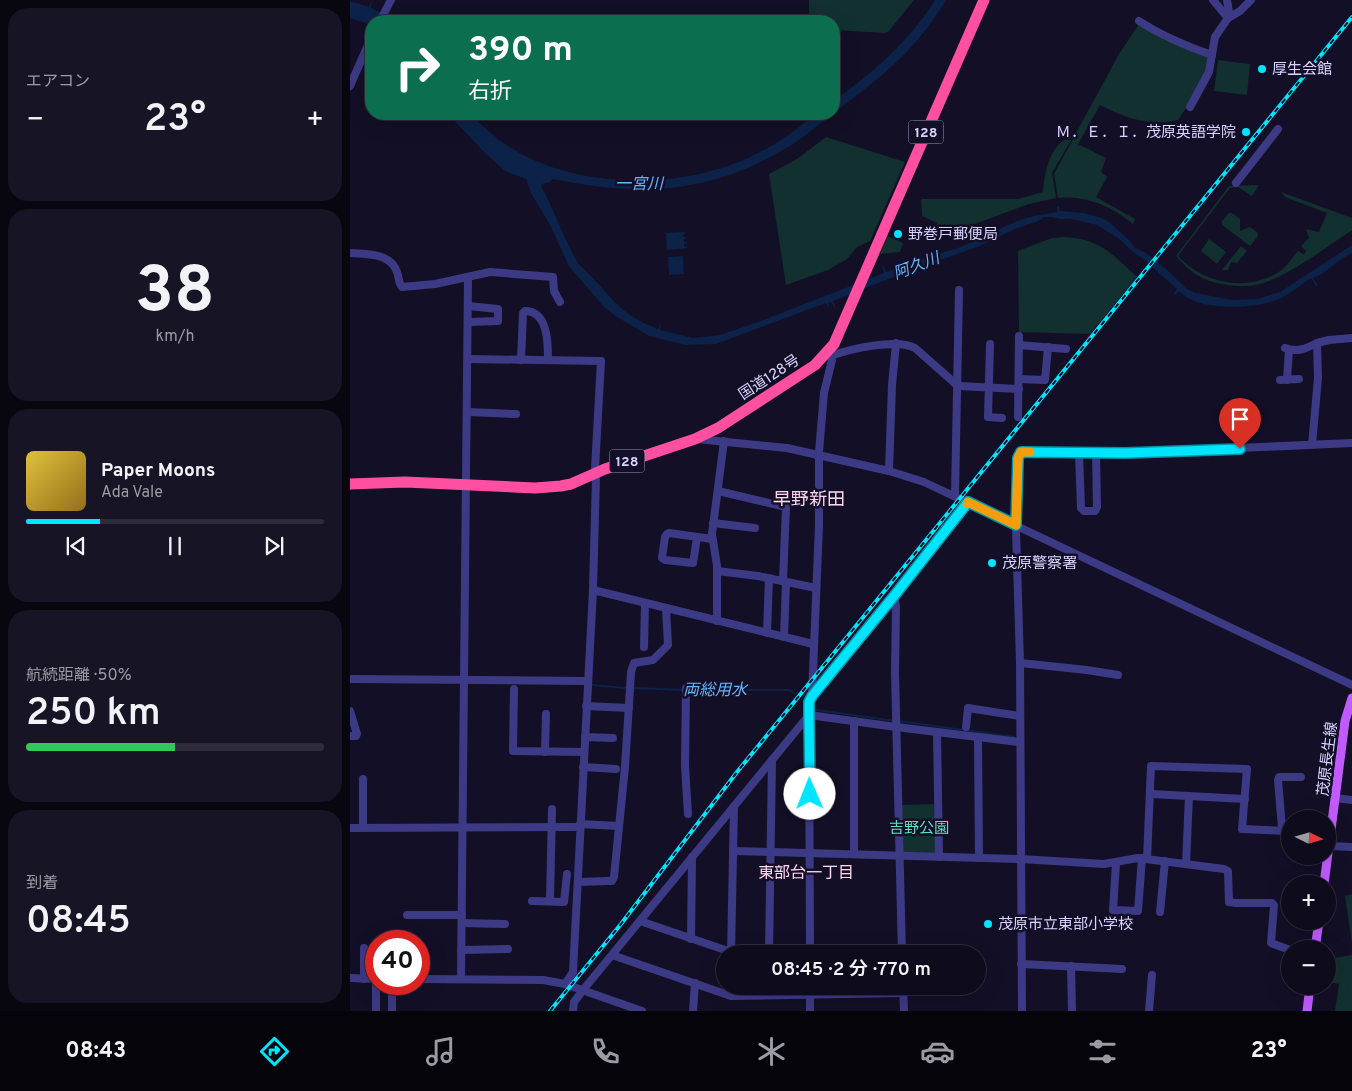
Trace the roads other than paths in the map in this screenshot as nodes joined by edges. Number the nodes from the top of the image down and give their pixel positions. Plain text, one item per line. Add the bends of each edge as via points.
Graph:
1 (984, 0) edge
2 (1213, 0) edge
3 (1227, 0) edge
4 (1251, 0) edge
5 (390, 1) edge
6 (383, 15) edge
7 (1228, 18) junction
8 (1139, 21) dead end
9 (365, 52) edge
10 (1212, 55) junction
11 (350, 86) edge
12 (1190, 107) dead end
13 (1278, 129) dead end
14 (1236, 183) dead end
15 (350, 253) edge
16 (468, 278) junction
17 (959, 290) dead end
18 (560, 302) dead end
19 (468, 306) junction
20 (469, 322) junction
21 (1019, 336) dead end
22 (1352, 338) edge
23 (896, 343) junction
24 (1317, 343) junction
25 (990, 344) dead end
26 (1019, 345) junction
27 (1048, 347) junction
28 (1066, 349) dead end
29 (829, 354) junction
30 (468, 359) junction
31 (521, 360) junction
32 (548, 360) junction
33 (1019, 379) junction
34 (1299, 379) dead end
35 (958, 386) junction
36 (988, 387) junction
37 (1019, 388) junction
38 (467, 412) junction
39 (516, 414) dead end
40 (1018, 417) dead end
41 (1002, 418) dead end
42 (695, 439) junction
43 (724, 441) junction
44 (1352, 443) edge
45 (1312, 445) junction
46 (1079, 453) junction
47 (1096, 453) junction
48 (819, 455) junction
49 (889, 471) junction
50 (595, 473) junction
51 (350, 484) edge
52 (465, 486) junction
53 (718, 491) junction
54 (955, 495) junction
55 (968, 502) junction
56 (713, 523) junction
57 (1016, 525) junction
58 (755, 528) dead end
59 (697, 536) junction
60 (712, 538) junction
61 (717, 570) junction
62 (769, 578) junction
63 (785, 581) junction
64 (816, 588) junction
65 (593, 590) junction
66 (894, 596) junction
67 (646, 603) junction
68 (666, 608) junction
69 (716, 621) junction
70 (767, 633) junction
71 (784, 637) junction
72 (813, 644) junction
73 (644, 647) dead end
74 (1020, 663) junction
75 (1118, 675) dead end
76 (350, 679) edge
77 (465, 680) junction
78 (587, 681) junction
79 (1352, 685) edge
80 (514, 689) dead end
81 (686, 689) dead end
82 (812, 696) junction
83 (1352, 698) edge
84 (586, 706) junction
85 (629, 708) junction
86 (350, 711) edge
87 (546, 714) dead end
88 (809, 714) junction
89 (1020, 716) junction
90 (854, 721) junction
91 (966, 727) dead end
92 (896, 728) junction
93 (937, 732) junction
94 (350, 736) edge
95 (585, 737) junction
96 (614, 738) dead end
97 (978, 738) junction
98 (1019, 742) junction
99 (545, 752) junction
100 (584, 752) junction
101 (772, 760) junction
102 (583, 767) junction
103 (616, 769) dead end
104 (1301, 778) dead end
105 (363, 779) dead end
106 (1151, 794) junction
107 (1189, 796) junction
108 (1335, 798) junction
109 (1245, 799) junction
110 (1352, 800) edge
111 (734, 806) junction
112 (552, 809) dead end
113 (1333, 810) edge
114 (688, 814) dead end
115 (1281, 816) edge
116 (580, 825) junction
117 (619, 826) junction
118 (350, 828) edge
119 (363, 828) junction
120 (462, 828) junction
121 (552, 828) junction
122 (1281, 831) edge
123 (1336, 846) edge
124 (1352, 847) edge
125 (733, 851) junction
126 (770, 852) junction
127 (810, 853) junction
128 (854, 854) junction
129 (900, 856) junction
130 (692, 857) junction
131 (939, 857) junction
132 (979, 858) junction
133 (1020, 859) junction
134 (1144, 859) junction
135 (1165, 861) junction
136 (1116, 863) junction
137 (1186, 864) junction
138 (551, 873) junction
139 (567, 874) junction
140 (578, 879) junction
141 (532, 901) dead end
142 (550, 902) junction
143 (1160, 912) dead end
144 (407, 915) dead end
145 (462, 919) junction
146 (640, 921) junction
147 (505, 924) dead end
148 (691, 939) junction
149 (731, 945) edge
150 (769, 945) edge
151 (810, 945) edge
152 (902, 945) edge
153 (1281, 947) edge
154 (364, 948) dead end
155 (716, 948) edge
156 (508, 949) dead end
157 (461, 950) junction
158 (612, 955) junction
159 (1021, 964) junction
160 (1071, 966) junction
161 (1122, 969) dead end
162 (1152, 975) dead end
163 (350, 978) edge
164 (364, 978) joint
165 (430, 979) edge
166 (461, 979) junction
167 (695, 983) junction
168 (565, 984) junction
169 (583, 990) junction
170 (376, 995) edge
171 (392, 995) edge
172 (769, 995) edge
173 (810, 995) edge
174 (903, 995) edge
175 (1309, 995) edge
176 (730, 996) joint
177 (376, 1011) edge
178 (392, 1011) edge
179 (573, 1011) edge
180 (642, 1011) edge
181 (693, 1011) edge
182 (810, 1011) edge
183 (904, 1011) edge
184 (1022, 1011) edge
185 (1072, 1011) edge
186 (1149, 1011) edge
187 (1307, 1011) edge

1 - 29 highway, 国道128号 / 128
2 - 7 street
3 - 7 street
4 - 7 street
5 - 6 street
7 - 10 street via 1215,36
8 - 10 street via 1165,37
9 - 11 street
10 - 12 street via 1209,72
13 - 14 street
15 - 16 street via 385,258 397,270 402,287
16 - 18 street via 490,272 554,273 554,291
16 - 19 street
17 - 35 street
19 - 20 street
19 - 20 street via 498,309 498,321
20 - 30 street
21 - 26 street
22 - 24 street
23 - 29 street
23 - 35 street via 915,348
23 - 49 street
24 - 34 street via 1304,349 1287,349 1284,380
24 - 45 street via 1318,378
25 - 36 street
26 - 27 street
26 - 33 street
27 - 28 street
27 - 33 street via 1045,380
29 - 42 highway, 国道128号 / 128 via 718,428
29 - 48 street via 832,360 824,393
30 - 31 street
30 - 38 street
31 - 32 street
31 - 32 street via 524,311 536,314 548,334
32 - 50 street via 601,361
33 - 37 street
35 - 36 street
35 - 54 street
36 - 37 street
36 - 41 street via 988,417
37 - 40 street
38 - 39 street
38 - 52 street
42 - 43 street
42 - 50 highway, 国道128号 / 128
43 - 48 street
43 - 53 street
44 - 45 street
45 - 47 street
46 - 47 street
46 - 47 street via 1081,508 1095,511
46 - 57 street via 1019,454
48 - 49 street
48 - 64 street
49 - 54 street
50 - 52 highway, 国道128号 / 128 via 576,482 548,488
50 - 65 street
51 - 52 highway, 国道128号 / 128 via 405,482
52 - 77 street
53 - 56 street
53 - 63 street via 786,507
54 - 55 street
55 - 57 street
55 - 66 street
56 - 58 street
56 - 60 street
57 - 74 street
57 - 79 street
59 - 59 street via 667,534 662,558 693,563
59 - 60 street
60 - 61 street
61 - 62 street
61 - 69 street
62 - 63 street
62 - 70 street
63 - 64 street
63 - 71 street
64 - 72 street
65 - 67 street
65 - 78 street
66 - 82 street
66 - 92 street
67 - 68 street
67 - 73 street
68 - 69 street
68 - 85 street via 668,645 653,660 634,663
69 - 70 street
70 - 71 street
71 - 72 street
72 - 82 street
74 - 75 street
74 - 89 street
76 - 77 street
77 - 78 street
77 - 120 street
78 - 84 street
80 - 99 street via 513,751
81 - 114 street
82 - 88 street
83 - 108 main road, 茂原長生線 via 1345,721
84 - 85 street
84 - 95 street
85 - 117 street
86 - 94 street via 358,734
87 - 99 street
88 - 90 street
88 - 101 street
88 - 127 street
89 - 91 street via 968,708
89 - 98 street
90 - 92 street
90 - 128 street
92 - 93 street
92 - 129 street
93 - 97 street
93 - 131 street
95 - 96 street
95 - 100 street
97 - 98 street
97 - 132 street
98 - 133 street
99 - 100 street
100 - 102 street
101 - 111 street
101 - 126 street
102 - 103 street
102 - 116 street
104 - 115 street via 1279,777
105 - 119 street
106 - 107 street
106 - 109 street via 1151,766 1247,770
106 - 134 street
107 - 109 street
107 - 137 street
108 - 110 street
108 - 113 main road, 茂原長生線
109 - 122 street via 1242,829
111 - 125 street
111 - 130 street
112 - 121 street
116 - 117 street
116 - 121 street
116 - 140 street
117 - 140 street via 612,881
118 - 119 street
119 - 120 street
120 - 121 street
120 - 145 street
121 - 138 street
123 - 124 street
125 - 126 street
125 - 149 street
126 - 127 street
126 - 150 street
127 - 128 street
127 - 151 street
128 - 129 street
129 - 131 street
129 - 152 street
130 - 146 street
130 - 148 street
131 - 132 street
132 - 133 street
133 - 136 street
133 - 159 street
134 - 135 street
134 - 136 street
134 - 136 street via 1138,911 1113,910
135 - 137 street
135 - 143 street
137 - 153 street via 1228,871 1229,902 1272,903 1271,943
138 - 139 street
138 - 142 street
139 - 140 street
139 - 142 street via 564,902
140 - 168 street via 573,972
141 - 142 street
144 - 145 street
145 - 147 street
145 - 157 street
146 - 148 street
146 - 158 street
148 - 155 street
154 - 164 street
156 - 157 street
157 - 166 street
158 - 167 street
158 - 169 street
159 - 160 street
159 - 184 street
160 - 161 street
160 - 185 street
162 - 186 street
163 - 164 street
165 - 166 street
166 - 168 street via 544,980
167 - 176 street
167 - 181 street
168 - 169 street
169 - 179 street via 574,1002
169 - 180 street
170 - 177 street
171 - 178 street
172 - 176 street
173 - 182 street
174 - 183 street
175 - 187 main road

